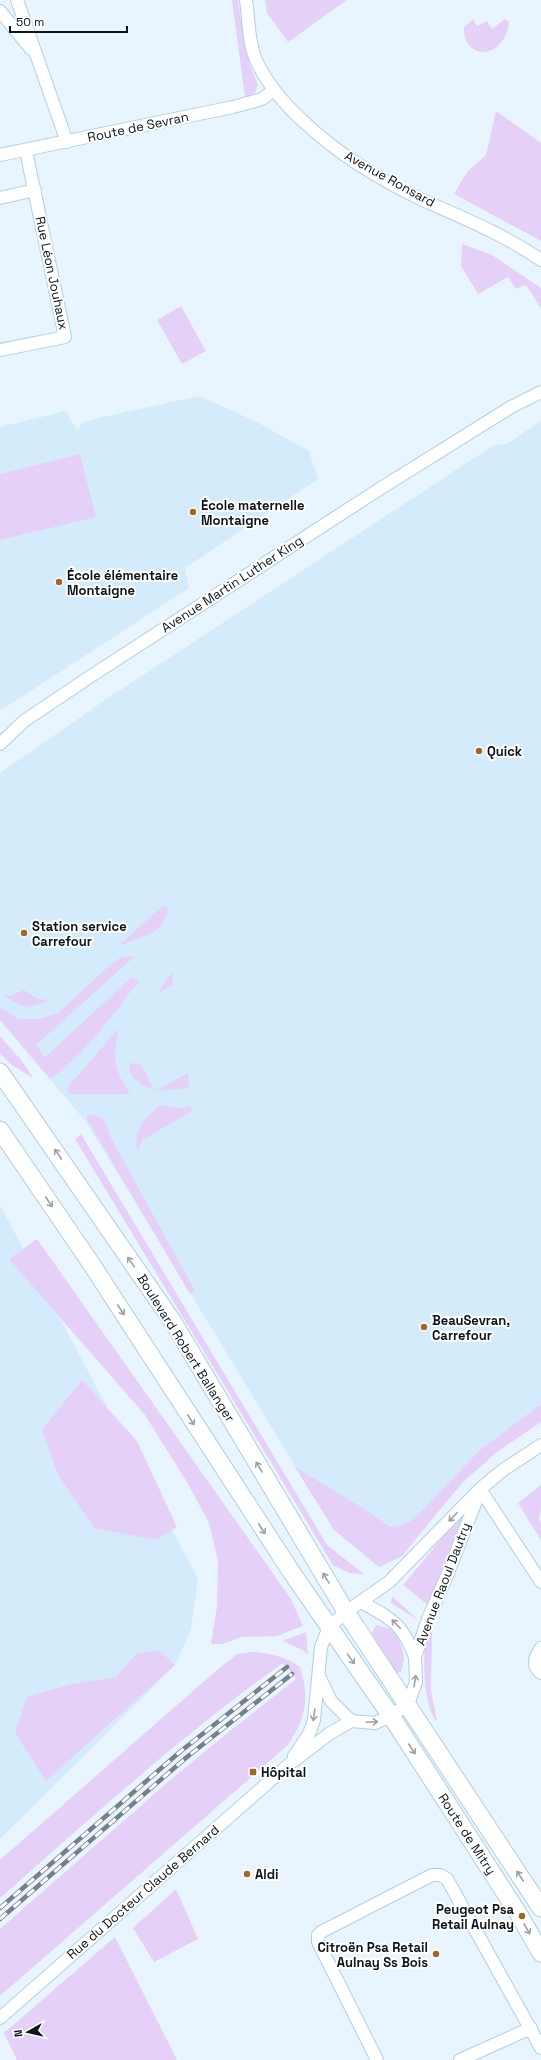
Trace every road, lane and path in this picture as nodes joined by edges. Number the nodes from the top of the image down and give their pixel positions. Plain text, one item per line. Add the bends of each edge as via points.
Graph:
1 (17, 0) edge
2 (246, 0) edge
3 (0, 11) edge
4 (36, 54) junction
5 (274, 90) junction
6 (67, 142) junction
7 (26, 151) junction
8 (0, 155) edge
9 (35, 190) junction
10 (0, 198) edge
11 (541, 260) edge
12 (0, 350) edge
13 (541, 383) edge
14 (541, 392) edge
15 (511, 407) junction
16 (0, 744) edge
17 (0, 1072) edge
18 (0, 1130) edge
19 (541, 1445) edge
20 (480, 1489) junction
21 (541, 1582) edge
22 (361, 1602) junction
23 (346, 1612) junction
24 (329, 1627) junction
25 (541, 1648) edge
26 (373, 1651) joint
27 (416, 1657) junction
28 (541, 1673) edge
29 (319, 1676) junction
30 (408, 1704) junction
31 (391, 1716) junction
32 (351, 1721) junction
33 (287, 1766) junction
34 (541, 1908) edge
35 (541, 1953) edge
36 (0, 2018) edge
37 (531, 2028) junction
38 (541, 2048) edge
39 (377, 2060) edge
40 (460, 2060) edge

1 - 4 street
2 - 5 street, Avenue Ronsard via 256,59
3 - 4 street
4 - 6 street
5 - 6 street, Route de Sevran via 262,99 238,106
5 - 11 street, Avenue Ronsard via 315,132 352,161 424,200 501,234
6 - 7 street, Route de Sevran
7 - 8 street, Route de Sevran
7 - 9 street, Rue Léon Jouhaux
9 - 10 street
9 - 12 street, Rue Léon Jouhaux via 66,337
13 - 15 street, Avenue Martin Luther King
14 - 15 street, Avenue Martin Luther King
15 - 16 street, Avenue Martin Luther King via 88,678 24,721
23 -> 17 main road, Boulevard Robert Ballanger via 173,1322
18 -> 24 main road via 92,1265
19 - 20 street, Avenue Raoul Dautry
20 - 21 street
20 -> 22 street, Avenue Raoul Dautry via 389,1582
20 - 27 street, Avenue Raoul Dautry via 428,1619
22 - 23 street, Avenue Raoul Dautry
27 -> 22 street via 407,1637 395,1622
23 - 24 street
23 - 26 main road, Boulevard Robert Ballanger
24 - 29 street, Rue du Docteur Claude Bernard via 321,1647
24 -> 31 main road, Route de Mitry
25 - 28 street via 534,1660
26 - 30 main road, Route de Mitry
30 -> 27 street, Avenue Raoul Dautry via 416,1682
29 - 32 street via 331,1701
29 -> 33 street, Rue du Docteur Claude Bernard via 314,1720 309,1734
30 - 31 street
34 -> 30 main road, Route de Mitry
32 -> 31 street via 375,1723
31 -> 35 main road, Route de Mitry
32 - 33 street, Rue du Docteur Claude Bernard via 328,1734
33 - 36 street, Rue du Docteur Claude Bernard
37 - 38 street
37 - 39 street via 447,1879 440,1875 432,1875 321,1932 318,1936 318,1942
37 - 40 street

